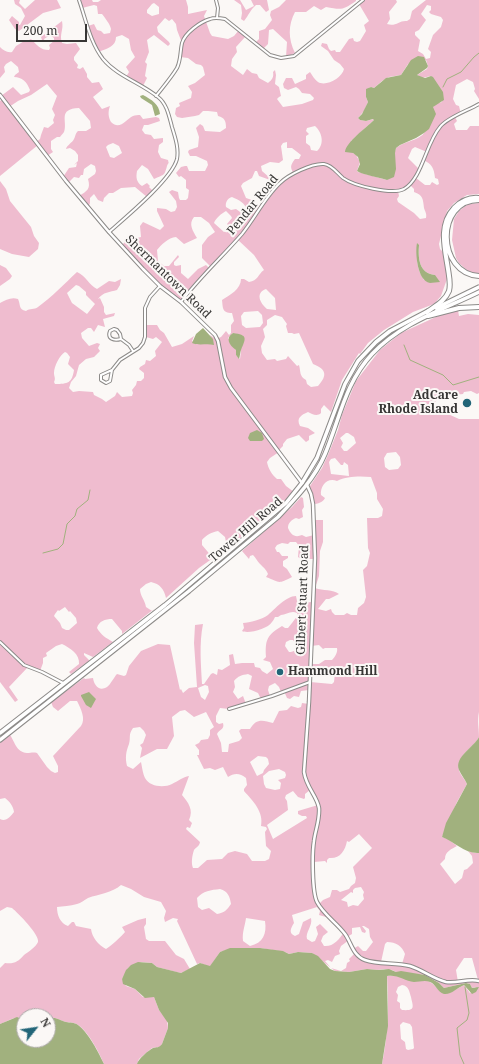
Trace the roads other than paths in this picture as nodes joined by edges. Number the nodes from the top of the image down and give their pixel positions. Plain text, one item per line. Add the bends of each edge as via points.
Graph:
1 (79, 0) edge
2 (216, 0) edge
3 (363, 0) edge
4 (217, 18) junction
5 (0, 95) edge
6 (156, 96) junction
7 (479, 104) edge
8 (479, 199) edge
9 (109, 232) junction
10 (479, 276) edge
11 (160, 286) junction
12 (479, 287) edge
13 (479, 292) edge
14 (181, 302) junction
15 (479, 307) edge
16 (427, 314) junction
17 (121, 339) junction
18 (133, 351) junction
19 (112, 370) junction
20 (302, 483) junction
21 (306, 485) junction
22 (210, 568) junction
23 (151, 621) junction
24 (0, 642) edge
25 (310, 682) junction
26 (64, 683) junction
27 (229, 709) dead end
28 (0, 733) edge
29 (0, 740) edge
30 (479, 981) edge

1 - 6 street via 93,42 103,58 124,76
2 - 4 street
3 - 4 street via 294,56 281,58 270,55 225,20
4 - 6 street via 203,22 185,38 178,66
5 - 9 street, Shermantown Road
6 - 9 street via 165,106 170,119 177,146 176,163 161,183
7 - 14 street, Pendar Road via 441,124 414,181 402,190 389,192 358,184 323,164 317,164 284,179 276,186 242,233
8 - 10 highway via 467,202 457,209 450,218 447,234 455,264 467,274
8 - 16 highway via 470,198 461,202 454,207 448,217 444,236 449,289 442,301
9 - 11 street, Shermantown Road
11 - 14 street, Shermantown Road
11 - 18 street via 150,297 145,308 144,343
12 - 16 highway, Tower Hill Road
13 - 16 highway, Tower Hill Road
14 - 20 street, Shermantown Road via 215,335 225,377 231,388
15 - 16 highway
16 - 20 highway, Tower Hill Road via 401,324 382,336 358,361 345,384 317,458
16 - 21 highway, Tower Hill Road via 390,338 362,366 344,398 325,454
17 - 17 street via 117,330 110,331 111,338
17 - 18 street
18 - 19 street via 120,360
19 - 19 street via 110,381 103,382 101,375
20 - 22 highway, Tower Hill Road via 286,503
21 - 23 highway, Tower Hill Road via 278,517
21 - 25 street, Gilbert Stuart Road via 313,504 314,538
22 - 23 highway
22 - 26 highway, Tower Hill Road
23 - 29 highway, Tower Hill Road
24 - 26 street via 24,665
25 - 27 street
25 - 30 street, Gilbert Stuart Road via 304,772 319,809 313,846 314,891 317,902 342,930 361,959 412,967 446,982
26 - 28 highway, Tower Hill Road

